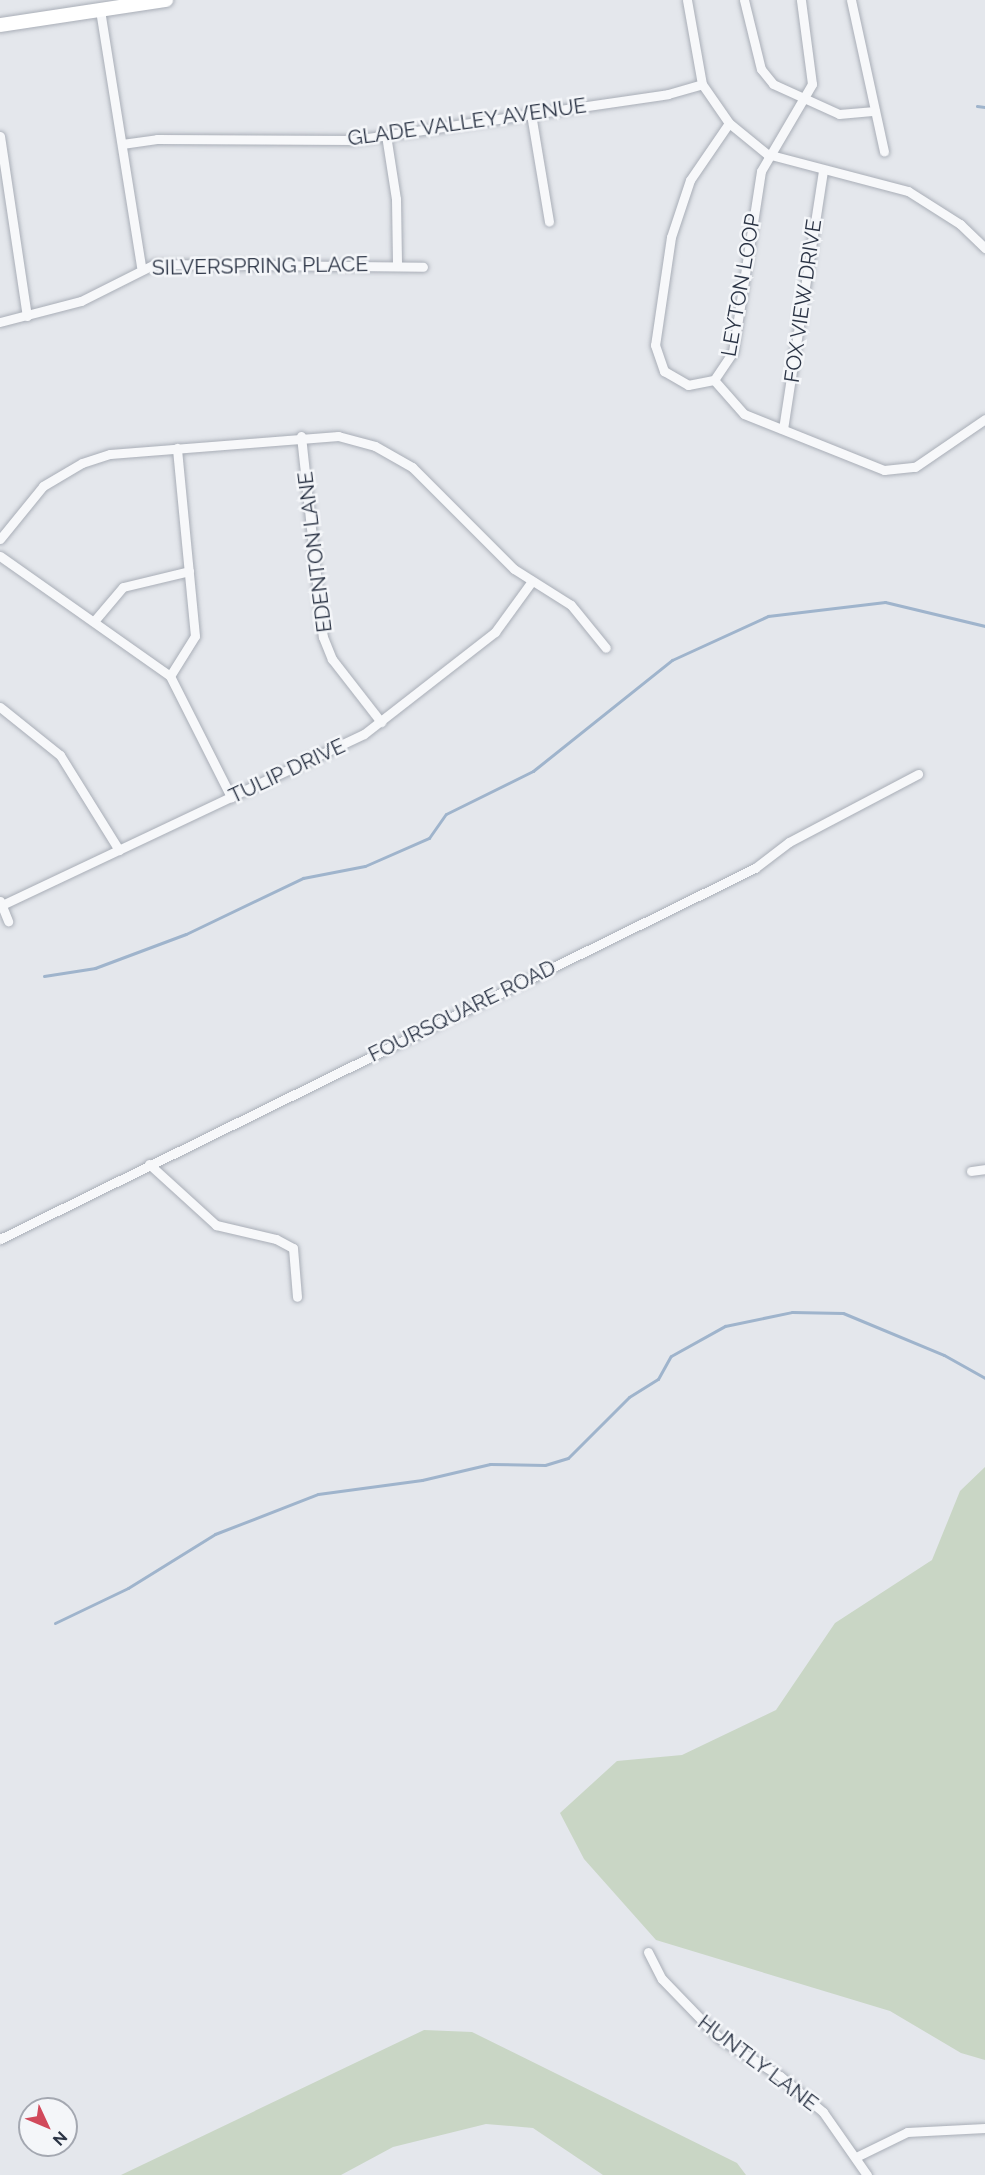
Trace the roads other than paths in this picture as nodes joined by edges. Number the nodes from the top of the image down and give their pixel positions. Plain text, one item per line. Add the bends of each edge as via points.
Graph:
1 (165, 0) edge
2 (687, 0) edge
3 (744, 0) edge
4 (801, 0) edge
5 (851, 0) edge
6 (100, 10) junction
7 (0, 25) edge
8 (702, 84) junction
9 (805, 100) junction
10 (875, 111) junction
11 (531, 114) junction
12 (729, 123) junction
13 (386, 135) junction
14 (0, 136) edge
15 (122, 144) junction
16 (884, 151) dead end
17 (767, 154) junction
18 (823, 172) junction
19 (549, 221) dead end
20 (985, 248) edge
21 (397, 264) junction
22 (141, 267) junction
23 (423, 267) dead end
24 (27, 316) junction
25 (0, 322) edge
26 (714, 380) junction
27 (985, 419) edge
28 (783, 429) junction
29 (301, 436) junction
30 (177, 448) junction
31 (0, 539) edge
32 (0, 556) edge
33 (189, 571) junction
34 (532, 582) junction
35 (95, 620) junction
36 (606, 648) dead end
37 (170, 676) junction
38 (0, 707) edge
39 (381, 722) junction
40 (918, 774) dead end
41 (231, 797) junction
42 (118, 850) junction
43 (1, 903) edge
44 (8, 921) dead end
45 (149, 1164) junction
46 (985, 1169) edge
47 (971, 1171) dead end
48 (0, 1239) edge
49 (297, 1297) dead end
50 (648, 1952) dead end
51 (985, 2128) edge
52 (856, 2157) junction
53 (867, 2175) edge

1 - 6 street
2 - 8 street
3 - 9 street via 761,69 773,84
4 - 9 street via 812,54
5 - 10 street
6 - 7 street
6 - 15 street
8 - 11 street, GLADE VALLEY AVENUE
8 - 12 street
9 - 10 street via 839,114
9 - 17 street
10 - 16 street
11 - 13 street, GLADE VALLEY AVENUE
11 - 19 street
12 - 17 street
12 - 26 street, LEYTON LOOP via 690,180 679,208 655,345 664,371 676,381 688,385
13 - 15 street, GLADE VALLEY AVENUE
13 - 21 street via 396,199
14 - 24 street
15 - 22 street
17 - 18 street
17 - 26 street, LEYTON LOOP via 733,352
18 - 20 street via 878,179 908,191 960,224
18 - 28 street, FOX VIEW DRIVE
21 - 22 street, SILVERSPRING PLACE
21 - 23 street, SILVERSPRING PLACE
22 - 24 street, SILVERSPRING PLACE via 81,301
24 - 25 street, SILVERSPRING PLACE
26 - 28 street via 744,414
27 - 28 street via 915,467 900,471 870,466
29 - 30 street
29 - 34 street via 354,440 412,467
29 - 39 street, EDENTON LANE via 323,637 332,659
30 - 31 street via 82,463 43,486
30 - 33 street
32 - 35 street
33 - 35 street via 123,586
33 - 37 street via 195,636
34 - 36 street via 571,605
34 - 39 street, TULIP DRIVE via 495,632
35 - 37 street
37 - 41 street
38 - 42 street via 60,755
39 - 41 street, TULIP DRIVE
40 - 45 street, FOURSQUARE ROAD via 789,842 746,872
41 - 42 street, TULIP DRIVE
42 - 43 street, TULIP DRIVE
43 - 44 street, TULIP DRIVE
45 - 48 street, FOURSQUARE ROAD
45 - 49 street via 216,1225 276,1239 293,1248
46 - 47 street
50 - 52 street, HUNTLY LANE via 662,1979 688,2009 720,2038 803,2092
51 - 52 street via 907,2132
52 - 53 street, HUNTLY LANE

